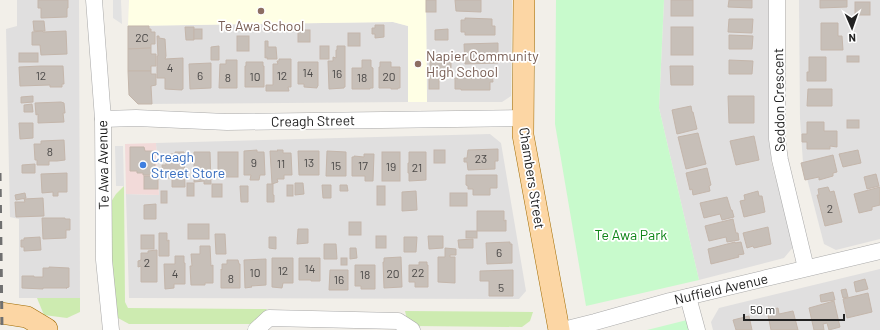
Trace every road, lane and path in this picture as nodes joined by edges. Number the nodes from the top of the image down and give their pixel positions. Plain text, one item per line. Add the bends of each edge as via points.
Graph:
1 (94, 0) edge
2 (524, 0) edge
3 (777, 0) edge
4 (523, 118) junction
5 (103, 119) junction
6 (880, 251) edge
7 (806, 268) junction
8 (688, 297) junction
9 (0, 313) edge
10 (0, 328) edge
11 (22, 330) edge
12 (32, 330) edge
13 (47, 330) edge
14 (50, 330) edge
15 (111, 330) edge
16 (256, 330) edge
17 (412, 330) edge
18 (559, 330) edge
19 (563, 330) edge
20 (697, 330) edge

1 - 5 street, Te Awa Avenue
2 - 4 main road, Chambers Street
3 - 7 street, Seddon Crescent via 777,139
4 - 5 street, Creagh Street via 227,122
4 - 18 main road, Chambers Street via 523,135
5 - 15 street, Te Awa Avenue via 104,260
6 - 7 street, Nuffield Avenue
7 - 8 street, Nuffield Avenue
8 - 19 street, Nuffield Avenue
8 - 20 street
9 - 13 main road via 27,318
10 - 11 main road
12 - 13 main road
13 - 14 main road
16 - 17 street via 269,318 398,321

